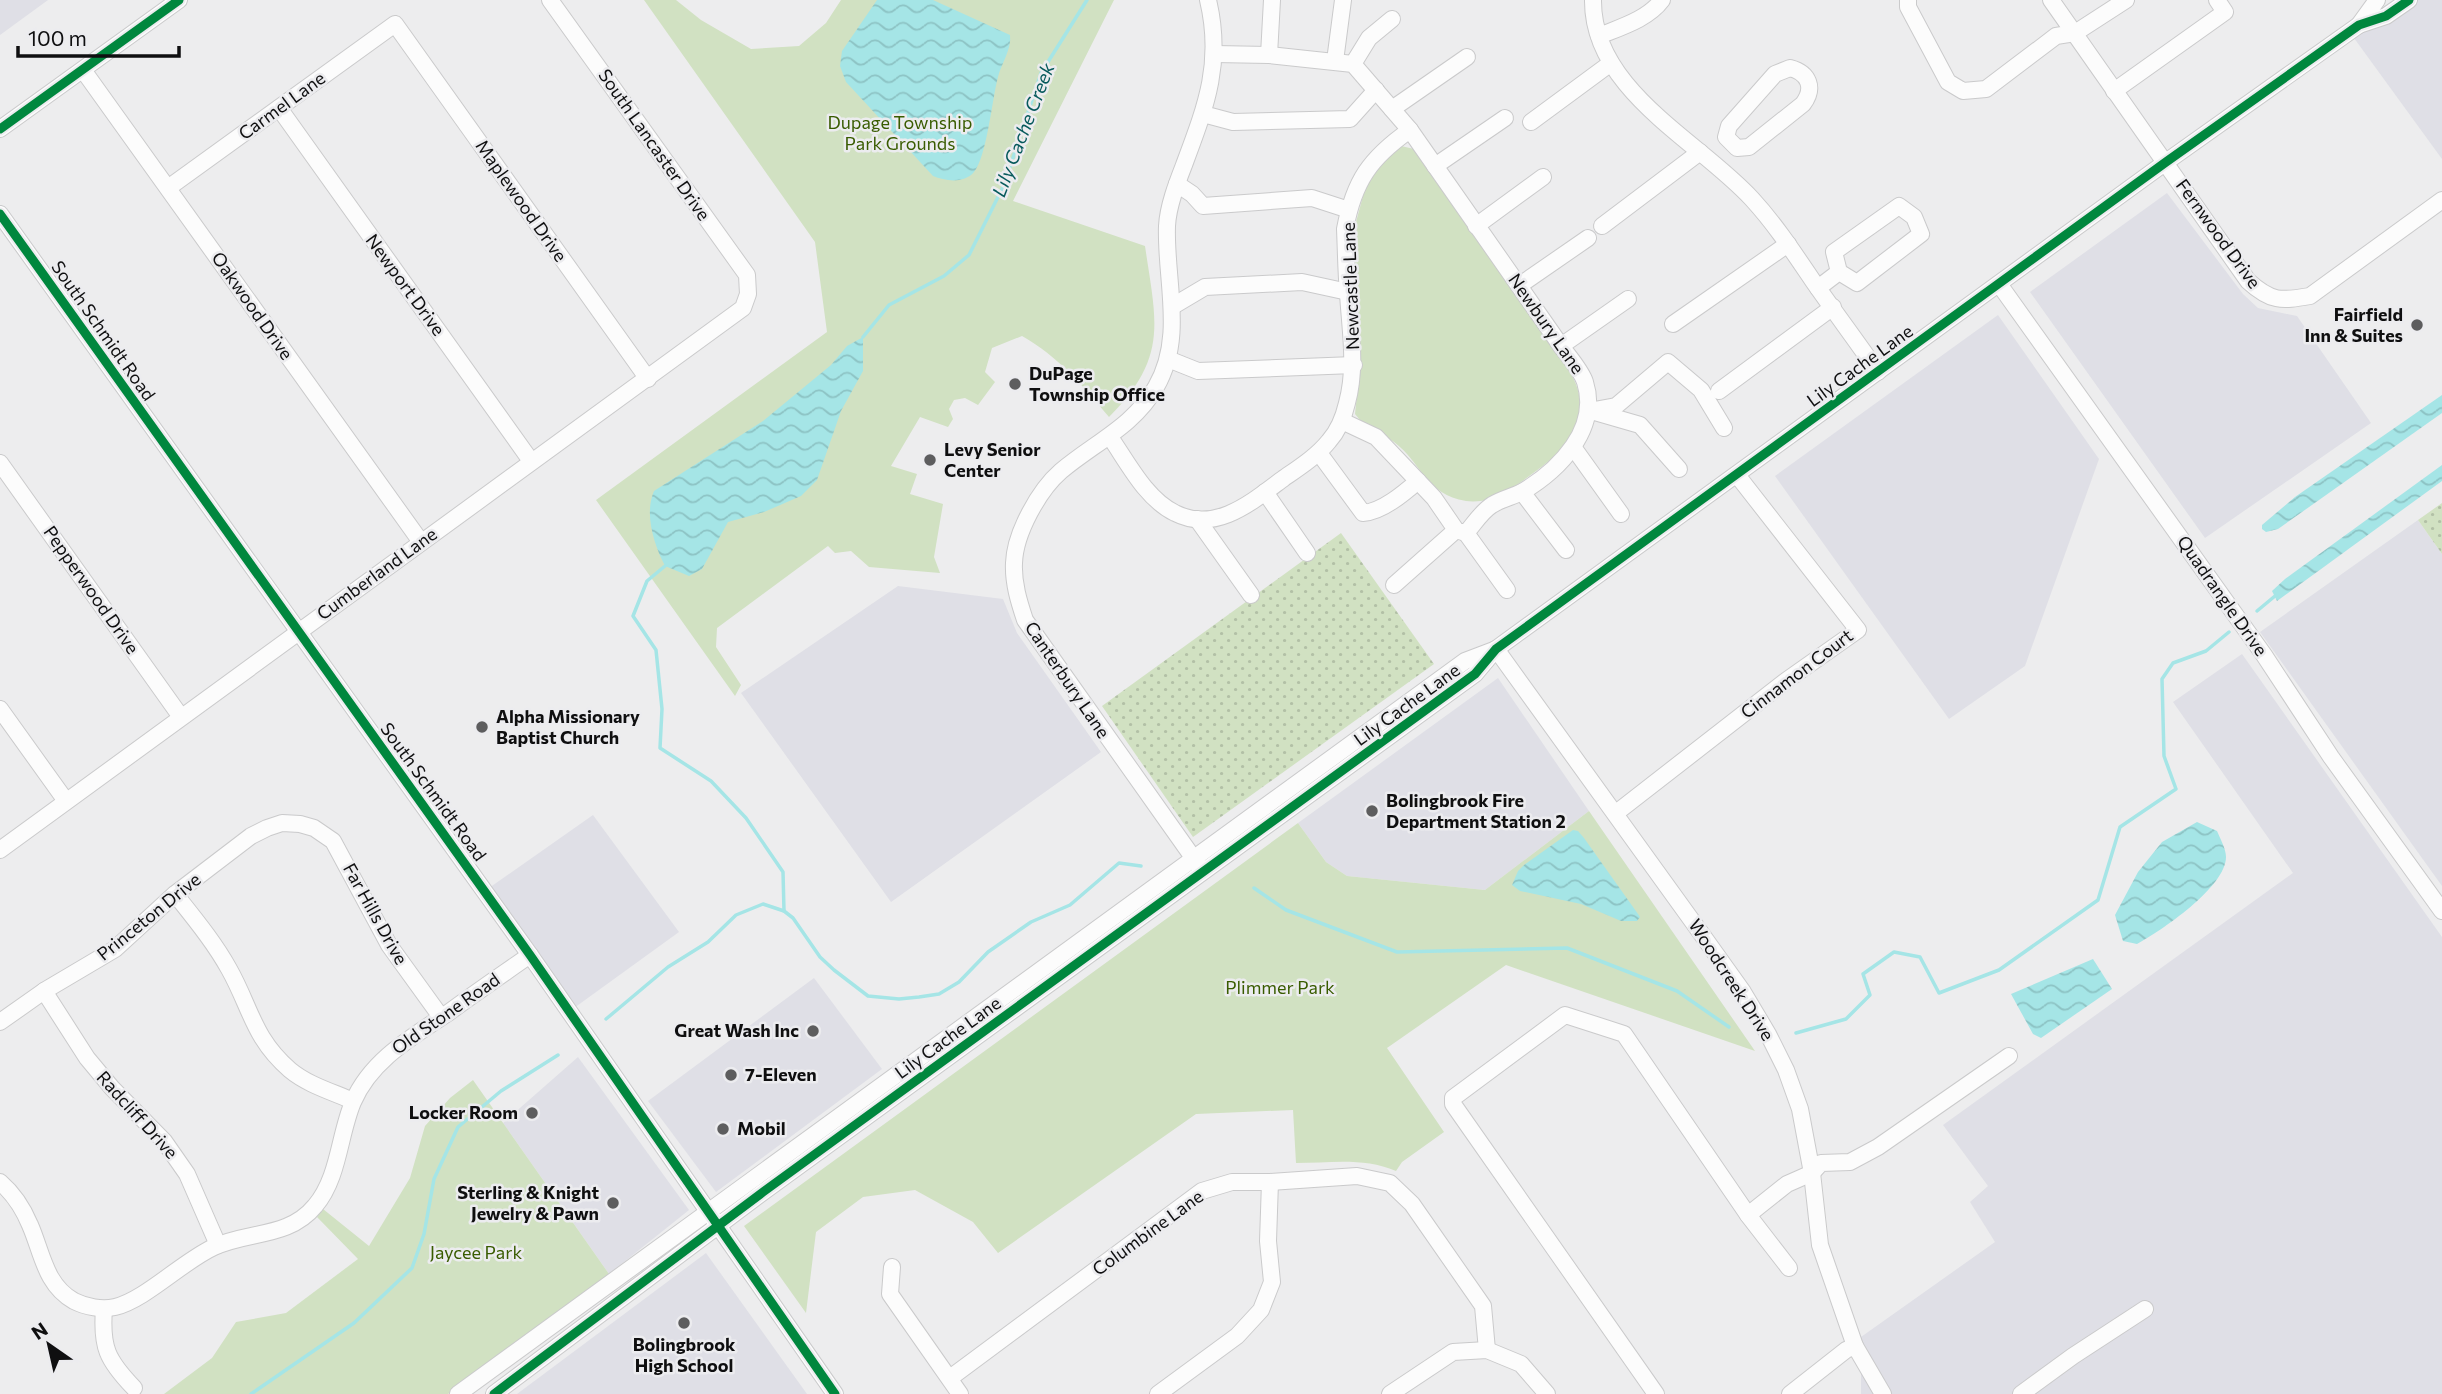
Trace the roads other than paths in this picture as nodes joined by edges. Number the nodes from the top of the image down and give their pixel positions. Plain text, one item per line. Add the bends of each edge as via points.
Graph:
1 (179, 0) edge
2 (550, 0) edge
3 (1208, 0) edge
4 (1272, 0) edge
5 (1343, 0) edge
6 (1592, 0) edge
7 (1662, 0) edge
8 (1908, 0) edge
9 (2051, 0) edge
10 (2126, 0) edge
11 (2217, 0) edge
12 (2377, 0) edge
13 (2409, 0) edge
14 (1392, 19) dead end
15 (395, 23) joint
16 (2359, 25) junction
17 (2075, 33) junction
18 (1600, 36) junction
19 (1215, 54) junction
20 (1269, 55) junction
21 (1467, 57) dead end
22 (1335, 61) junction
23 (1611, 63) junction
24 (1353, 64) junction
25 (83, 70) junction
26 (1376, 90) junction
27 (2114, 91) junction
28 (279, 108) junction
29 (1392, 109) junction
30 (1203, 114) junction
31 (1505, 118) dead end
32 (1531, 122) dead end
33 (0, 130) edge
34 (1409, 130) junction
35 (1730, 144) junction
36 (1700, 152) junction
37 (2166, 162) junction
38 (1713, 163) junction
39 (1435, 166) junction
40 (1543, 177) dead end
41 (1177, 184) junction
42 (168, 188) junction
43 (2442, 200) edge
44 (1349, 210) junction
45 (0, 214) edge
46 (1476, 226) junction
47 (1602, 226) dead end
48 (1588, 238) dead end
49 (1788, 244) junction
50 (1839, 272) junction
51 (1999, 284) junction
52 (1520, 285) junction
53 (1818, 288) junction
54 (1348, 292) junction
55 (748, 293) joint
56 (1628, 299) dead end
57 (1173, 306) junction
58 (1833, 307) junction
59 (1673, 324) dead end
60 (1561, 346) junction
61 (1168, 359) junction
62 (1354, 365) junction
63 (1878, 372) junction
64 (648, 379) junction
65 (1719, 391) dead end
66 (1589, 411) junction
67 (1342, 421) junction
68 (1724, 428) dead end
69 (1110, 438) junction
70 (1573, 447) junction
71 (1319, 453) junction
72 (531, 461) junction
73 (0, 463) edge
74 (1679, 469) dead end
75 (1737, 475) junction
76 (1418, 481) junction
77 (1265, 492) junction
78 (1522, 492) junction
79 (1621, 514) dead end
80 (1195, 519) junction
81 (1461, 532) junction
82 (1191, 536) dead end
83 (421, 542) junction
84 (1566, 550) dead end
85 (1307, 553) dead end
86 (1394, 585) dead end
87 (1507, 590) dead end
88 (1251, 595) dead end
89 (298, 631) junction
90 (1496, 649) junction
91 (0, 709) edge
92 (181, 717) junction
93 (66, 801) junction
94 (1616, 813) junction
95 (301, 816) joint
96 (0, 850) edge
97 (1193, 858) junction
98 (1203, 872) junction
99 (175, 894) junction
100 (2442, 911) edge
101 (530, 955) junction
102 (44, 991) junction
103 (442, 1017) junction
104 (0, 1022) edge
105 (2009, 1056) dead end
106 (353, 1101) junction
107 (1812, 1173) junction
108 (0, 1182) edge
109 (1270, 1182) junction
110 (707, 1211) junction
111 (1748, 1216) junction
112 (717, 1226) junction
113 (218, 1245) junction
114 (892, 1267) dead end
115 (1789, 1268) dead end
116 (104, 1309) junction
117 (2145, 1309) dead end
118 (1855, 1346) junction
119 (1487, 1350) junction
120 (950, 1378) junction
121 (134, 1388) dead end
122 (458, 1394) edge
123 (494, 1394) edge
124 (835, 1394) edge
125 (960, 1394) edge
126 (1158, 1394) edge
127 (1390, 1394) edge
128 (1547, 1394) edge
129 (1656, 1394) edge
130 (1790, 1394) edge
131 (1883, 1394) edge
132 (2021, 1394) edge

1 - 25 street
2 - 55 street, South Lancaster Drive via 747,275
3 - 19 street, Canterbury Lane
4 - 20 street
5 - 22 street
6 - 18 street
7 - 18 street via 1633,22
8 - 17 street via 1948,82 1963,91 1986,89 2056,36
9 - 17 street, Fernwood Drive
10 - 17 street
11 - 27 street via 2225,12
12 - 16 street, Lily Cache Lane
13 - 16 street, Lily Cache Lane via 2386,16
14 - 24 street via 1369,38
15 - 28 street, Carmel Lane
15 - 64 street, Maplewood Drive
16 - 37 street, Lily Cache Lane
17 - 27 street, Fernwood Drive
18 - 23 street
19 - 20 street
19 - 30 street, Canterbury Lane
20 - 22 street
21 - 29 street
22 - 24 street
23 - 32 street
23 - 36 street via 1631,91
24 - 26 street, Newbury Lane
25 - 33 street
25 - 42 street, Oakwood Drive
26 - 29 street, Newbury Lane
26 - 30 street via 1350,119 1233,122
27 - 37 street, Fernwood Drive
28 - 42 street, Carmel Lane
28 - 72 street, Newport Drive
29 - 34 street, Newbury Lane
30 - 41 street, Canterbury Lane
31 - 39 street
34 - 39 street, Newbury Lane
34 - 44 street, Newcastle Lane via 1384,148 1363,177
35 - 35 street via 1749,147 1803,104 1810,89 1804,75 1790,68 1775,74 1729,126 1726,137
35 - 38 street
36 - 38 street
36 - 47 street
37 - 43 street, Fernwood Drive via 2248,281 2264,295 2283,300 2310,296
37 - 51 street, Lily Cache Lane
38 - 49 street via 1752,199
39 - 46 street, Newbury Lane
40 - 46 street
41 - 44 street via 1203,206 1312,198
41 - 57 street, Canterbury Lane via 1167,223
42 - 83 street, Oakwood Drive
44 - 54 street, Newcastle Lane via 1345,229
45 - 89 street, South Schmidt Road
46 - 52 street, Newbury Lane
48 - 52 street
49 - 53 street
49 - 59 street
50 - 50 street via 1834,252 1899,206 1914,217 1921,234 1857,283
50 - 53 street
51 - 63 street, Lily Cache Lane
51 - 100 street, Quadrangle Drive
52 - 60 street, Newbury Lane
53 - 58 street
54 - 57 street via 1302,282 1205,287
54 - 62 street, Newcastle Lane
55 - 64 street, Cumberland Lane via 743,308
56 - 60 street
57 - 61 street, Canterbury Lane
58 - 63 street
58 - 65 street
60 - 66 street, Newbury Lane via 1585,381
61 - 62 street via 1198,371
61 - 69 street, Canterbury Lane via 1136,415
62 - 67 street, Newcastle Lane
63 - 75 street, Lily Cache Lane
64 - 72 street, Cumberland Lane
66 - 68 street via 1616,406 1668,362 1701,390
66 - 70 street
66 - 74 street via 1640,425
67 - 71 street
67 - 76 street via 1376,438
69 - 80 street via 1151,495 1175,513
69 - 97 street, Canterbury Lane via 1060,472 1034,502 1014,561 1018,598 1025,620
70 - 78 street
70 - 79 street
71 - 76 street via 1363,513
71 - 77 street
72 - 83 street, Cumberland Lane
73 - 92 street, Pepperwood Drive
75 - 90 street, Lily Cache Lane
75 - 94 street, Cinnamon Court via 1858,630
76 - 81 street
77 - 80 street via 1234,513
77 - 85 street
78 - 81 street via 1490,506
78 - 84 street
80 - 82 street
80 - 88 street
81 - 86 street
81 - 87 street
83 - 89 street, Cumberland Lane
89 - 92 street, Cumberland Lane
89 - 101 street, South Schmidt Road
90 - 94 street, Woodcreek Drive
90 - 97 street, Lily Cache Lane via 1465,661
90 - 98 street, Lily Cache Lane via 1475,674
91 - 93 street
92 - 93 street, Cumberland Lane
93 - 96 street, Cumberland Lane
94 - 107 street, Woodcreek Drive via 1768,1034 1800,1109
95 - 99 street, Princeton Drive via 251,836
95 - 103 street, Far Hills Drive via 339,849 389,945
97 - 98 street, Canterbury Lane
97 - 110 street, Lily Cache Lane
98 - 112 street, Lily Cache Lane
99 - 102 street, Princeton Drive via 115,950
99 - 106 street via 220,954 261,1039 299,1076
101 - 103 street, Old Stone Road
101 - 110 street, South Schmidt Road
102 - 104 street, Princeton Drive
102 - 113 street, Radcliff Drive via 87,1058 164,1141 187,1174
103 - 106 street, Old Stone Road via 385,1058
105 - 107 street via 1878,1147 1850,1162 1821,1163
106 - 113 street, Old Stone Road via 330,1179 315,1207 280,1230
107 - 111 street via 1787,1184
107 - 118 street, Woodcreek Drive via 1820,1245
108 - 116 street via 23,1209 50,1278 74,1300
109 - 119 street, Columbine Lane via 1357,1176 1390,1183 1412,1204 1483,1306
109 - 120 street, Columbine Lane via 1232,1182 1202,1191
109 - 126 street via 1272,1282 1261,1310 1237,1336
110 - 112 street, South Schmidt Road
110 - 122 street, Lily Cache Lane
111 - 115 street
111 - 129 street via 1624,1034 1565,1015 1453,1098
112 - 123 street, Lily Cache Lane
112 - 124 street, South Schmidt Road
113 - 116 street, Old Stone Road via 133,1300
114 - 120 street via 890,1294
116 - 121 street via 104,1347
117 - 132 street
118 - 130 street
118 - 131 street, Woodcreek Drive
119 - 127 street via 1453,1352
119 - 128 street via 1521,1364
120 - 125 street

